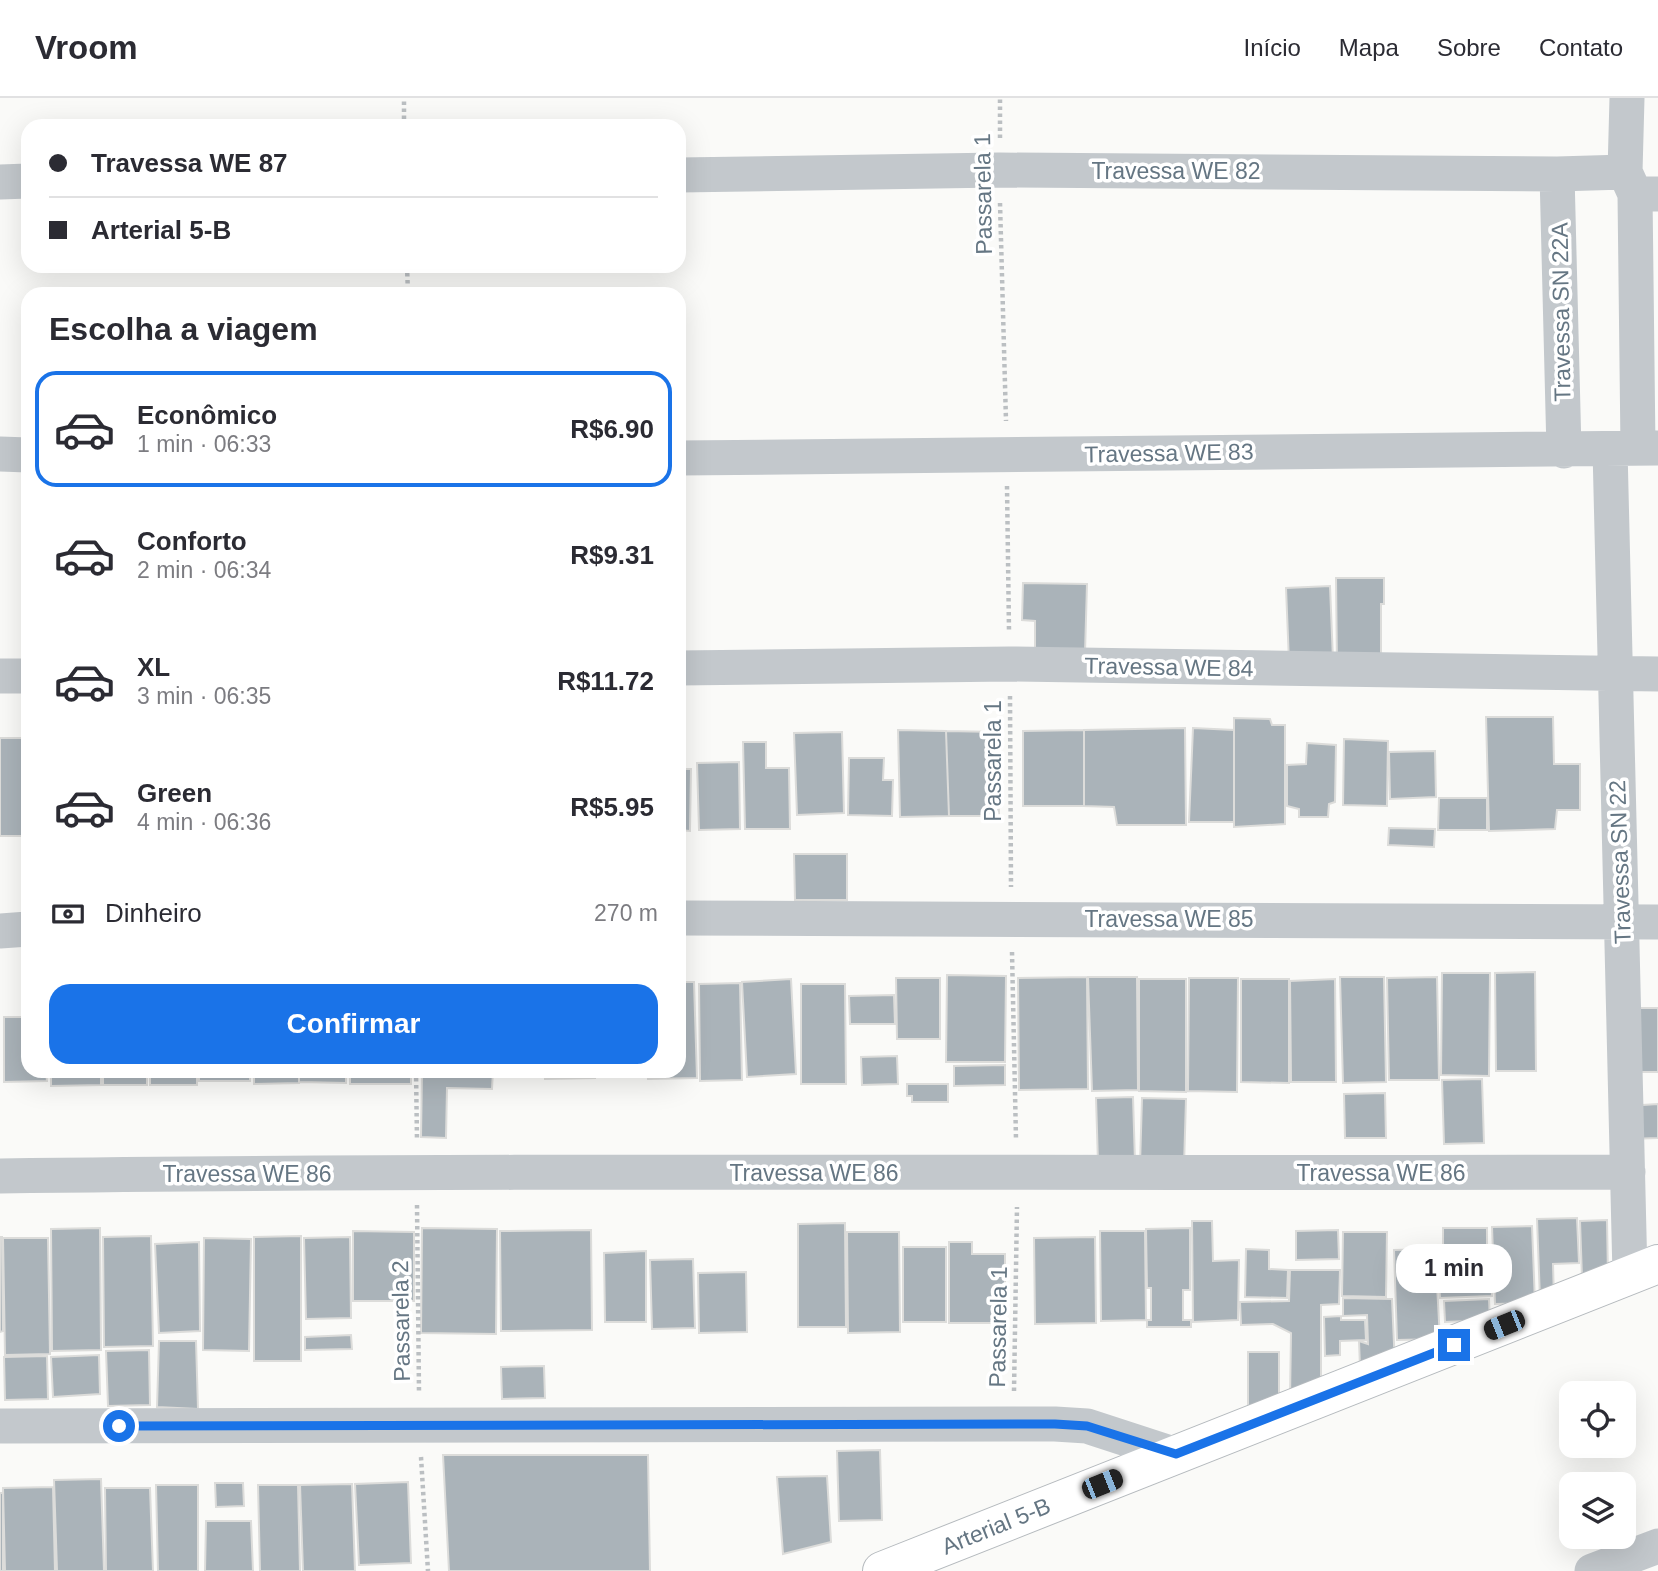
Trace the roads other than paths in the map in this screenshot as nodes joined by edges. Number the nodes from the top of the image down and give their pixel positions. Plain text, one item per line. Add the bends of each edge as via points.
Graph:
1 (1627, 98) edge
2 (686, 174) edge
3 (1557, 174) junction
4 (21, 181) edge
5 (0, 182) edge
6 (1639, 187) edge
7 (1635, 448) edge
8 (1564, 451) junction
9 (0, 454) edge
10 (21, 455) edge
11 (686, 458) edge
12 (686, 668) edge
13 (1658, 674) edge
14 (1615, 675) junction
15 (0, 676) edge
16 (21, 676) edge
17 (686, 918) edge
18 (1622, 920) junction
19 (1658, 922) edge
20 (21, 930) edge
21 (0, 931) edge
22 (1628, 1172) junction
23 (0, 1176) edge
24 (1644, 1269) edge
25 (0, 1426) edge
26 (1176, 1454) junction
27 (1658, 1546) edge
28 (882, 1571) edge
29 (1592, 1571) edge

1 - 6 street
2 - 3 street, Travessa WE 82 via 999,170
3 - 6 street, Travessa WE 82
3 - 8 street, Travessa SN 22A
4 - 5 street
6 - 7 street
7 - 8 street, Travessa WE 83
7 - 14 street, Travessa SN 22
8 - 11 street, Travessa WE 83
9 - 10 street
12 - 14 street, Travessa WE 84 via 1010,664
13 - 14 street, Travessa WE 84
14 - 18 street, Travessa SN 22
15 - 16 street
17 - 18 street, Travessa WE 85
18 - 19 street, Travessa WE 85
18 - 22 street, Travessa SN 22
20 - 21 street
22 - 23 street, Travessa WE 86
22 - 24 street, Travessa SN 22
24 - 26 main road, Arterial 5-B
25 - 26 street via 1014,1423 1087,1426
26 - 28 main road, Arterial 5-B
27 - 29 street

